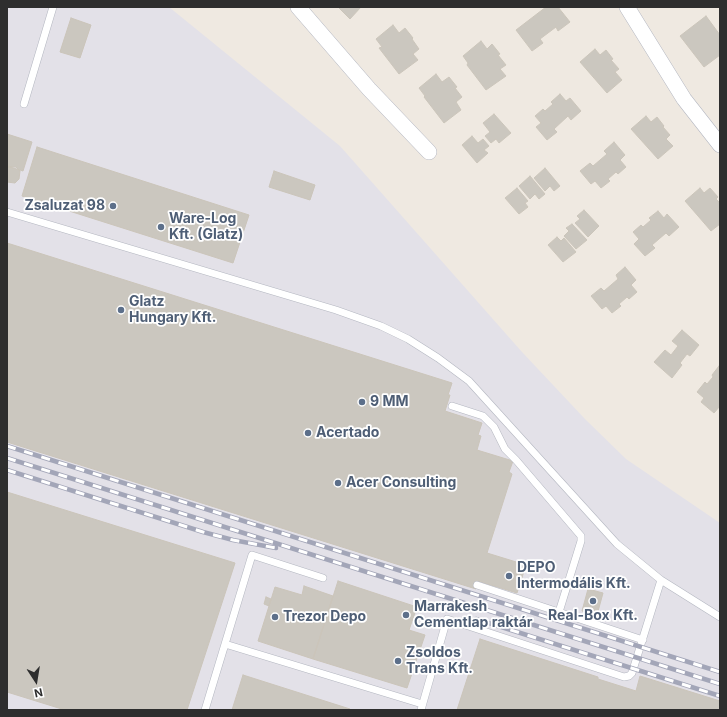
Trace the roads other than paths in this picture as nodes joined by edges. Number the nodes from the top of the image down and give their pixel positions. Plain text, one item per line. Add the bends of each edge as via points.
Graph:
1 (53, 7) edge
2 (298, 7) edge
3 (627, 7) edge
4 (24, 104) dead end
5 (720, 145) edge
6 (429, 152) dead end
7 (7, 212) edge
8 (452, 406) dead end
9 (323, 578) dead end
10 (661, 580) junction
11 (477, 585) dead end
12 (559, 612) junction
13 (720, 617) edge
14 (643, 640) junction
15 (225, 644) junction
16 (421, 707) edge
17 (205, 710) edge

1 - 4 lane
2 - 6 street via 369,90
3 - 5 street via 684,99
7 - 10 lane via 336,310 408,339 469,380 617,544
8 - 12 lane via 483,416 494,427 505,449 581,536
9 - 15 lane via 252,556
10 - 13 lane
10 - 14 lane
11 - 12 lane
12 - 14 lane
14 - 16 lane via 632,673 624,677 447,619
15 - 16 lane
15 - 17 lane

